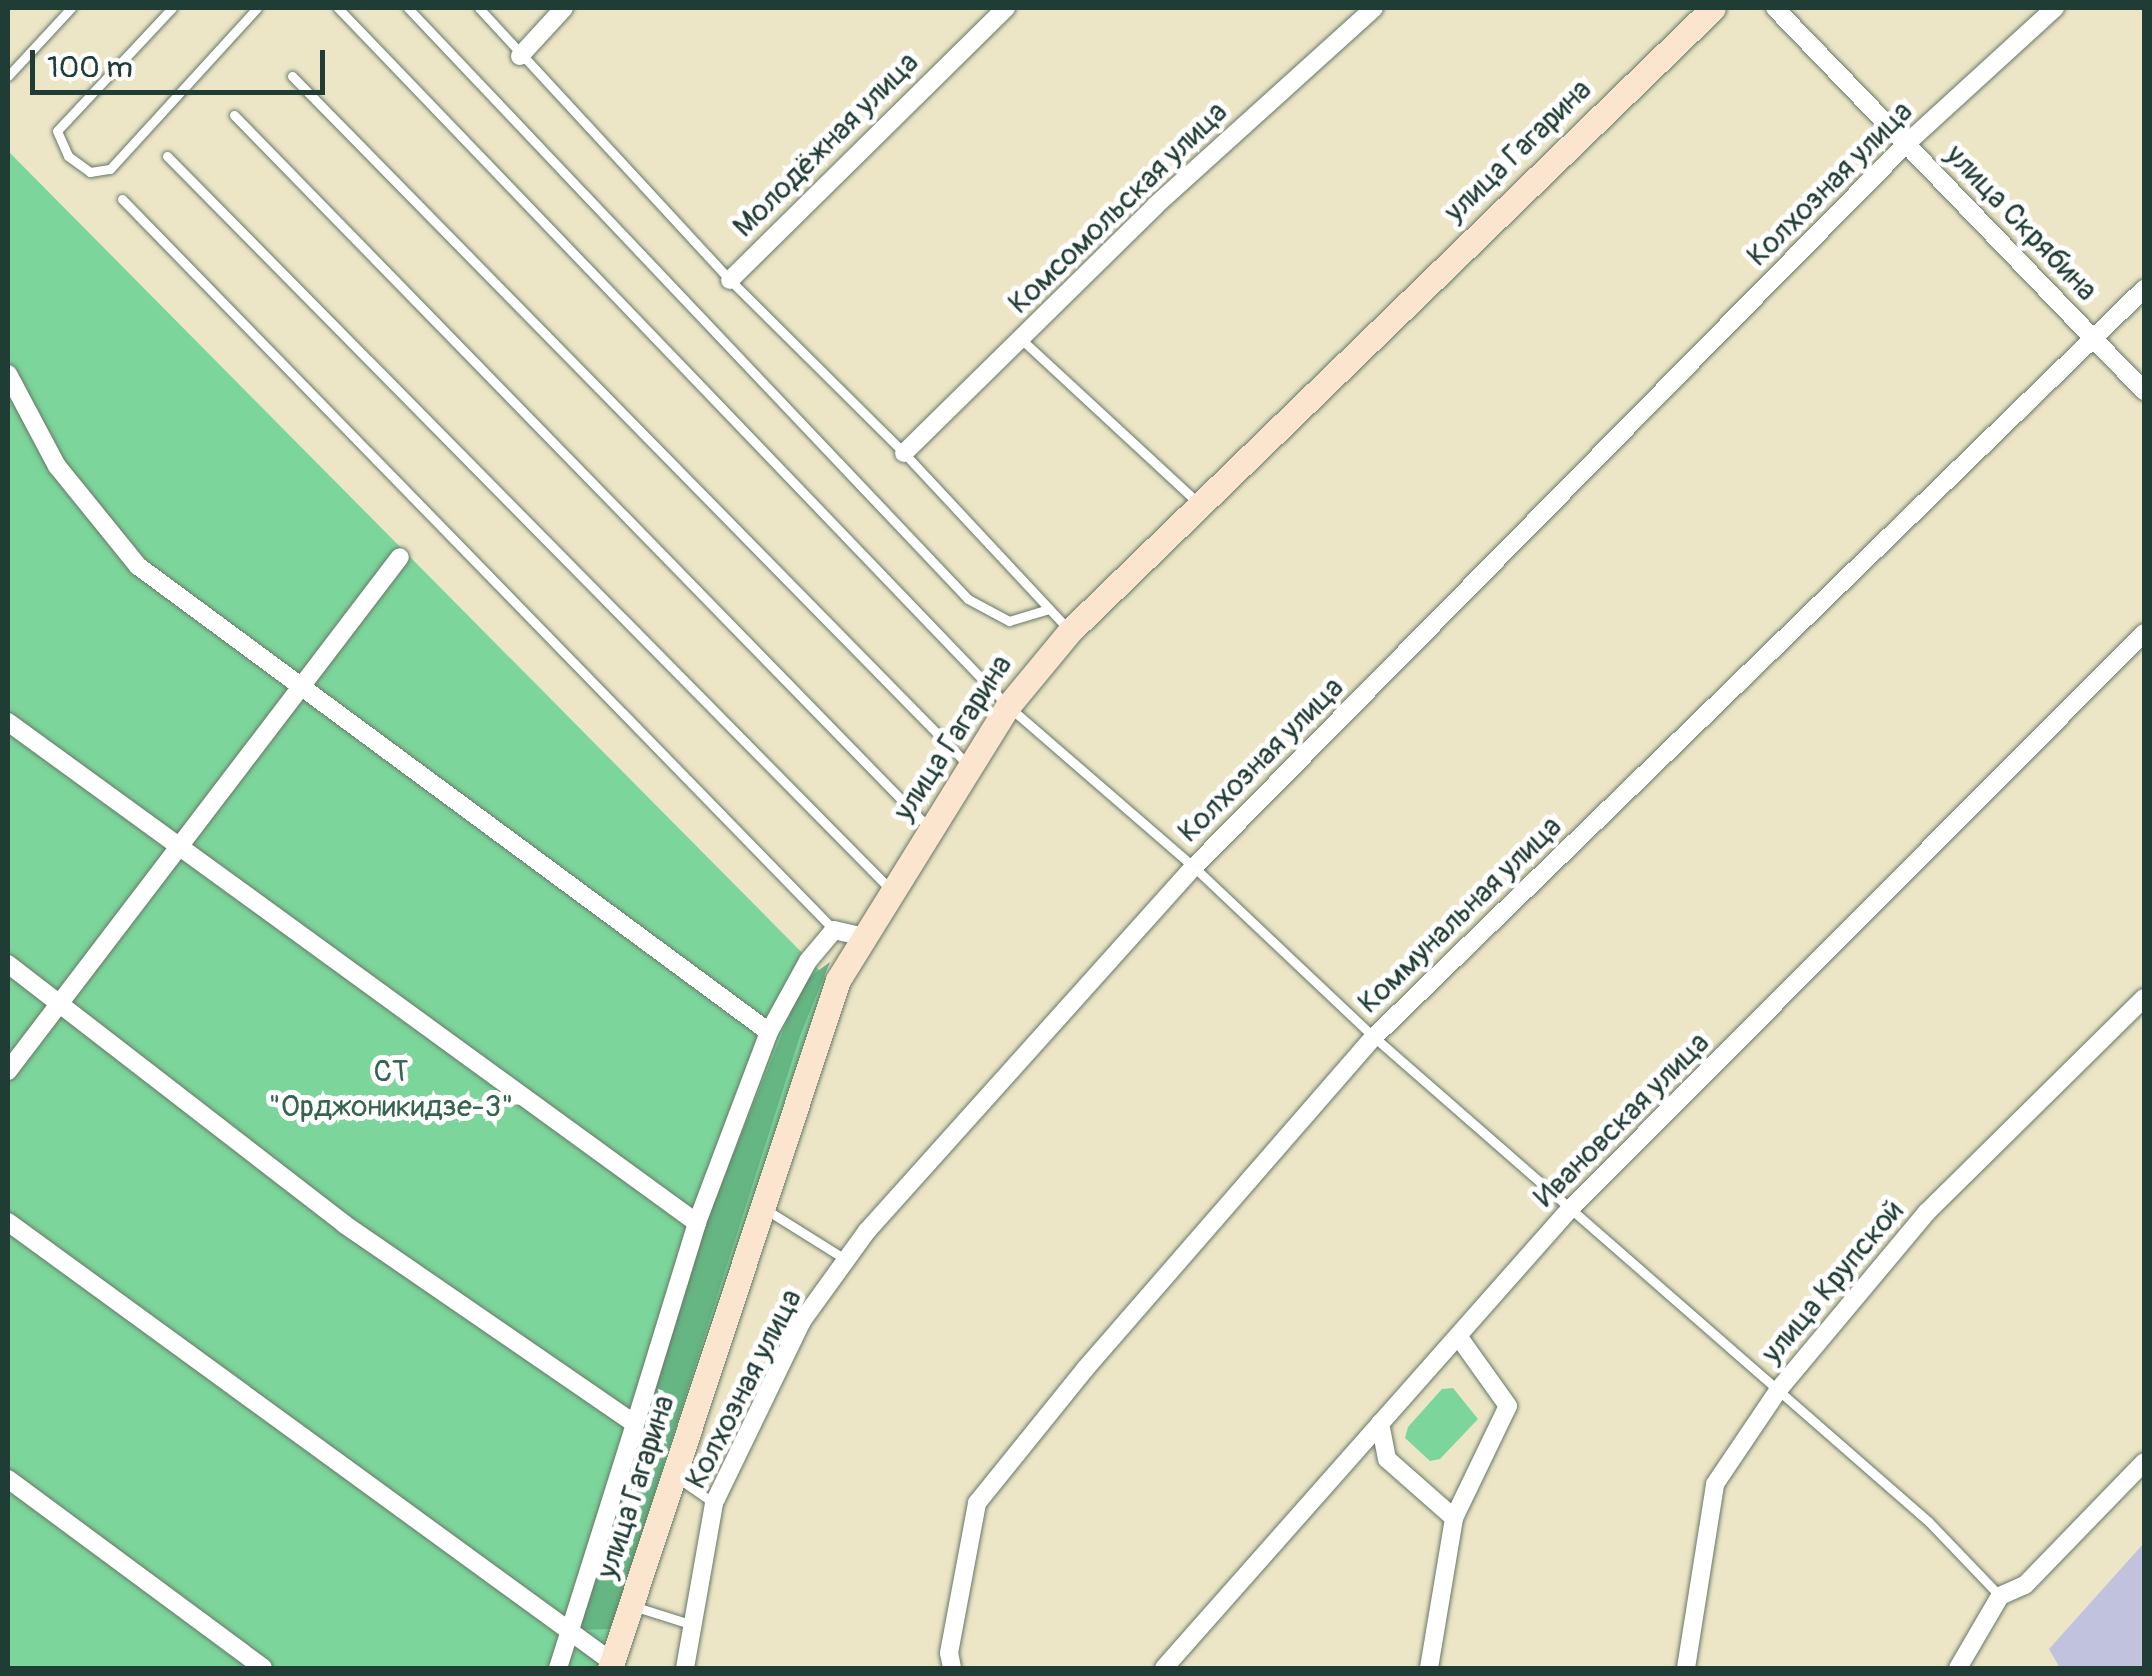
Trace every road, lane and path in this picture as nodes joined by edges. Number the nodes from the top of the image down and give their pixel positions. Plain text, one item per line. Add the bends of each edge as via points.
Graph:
1 (71, 8) edge
2 (172, 8) edge
3 (257, 8) edge
4 (338, 8) edge
5 (408, 8) edge
6 (479, 8) edge
7 (564, 8) edge
8 (1006, 8) edge
9 (1374, 8) edge
10 (1713, 8) edge
11 (1774, 8) edge
12 (2055, 8) edge
13 (520, 56) junction
14 (8, 76) edge
15 (292, 76) dead end
16 (234, 115) dead end
17 (1906, 144) junction
18 (167, 156) dead end
19 (122, 199) dead end
20 (730, 280) junction
21 (2144, 289) edge
22 (2094, 337) junction
23 (1020, 338) junction
24 (8, 374) edge
25 (2144, 391) edge
26 (904, 452) junction
27 (1200, 505) junction
28 (400, 556) dead end
29 (1049, 609) junction
30 (1070, 632) junction
31 (2144, 633) edge
32 (300, 690) junction
33 (1008, 706) junction
34 (8, 722) edge
35 (970, 767) junction
36 (931, 830) junction
37 (178, 846) junction
38 (1194, 867) junction
39 (893, 892) junction
40 (834, 930) junction
41 (864, 938) junction
42 (8, 964) edge
43 (2144, 998) edge
44 (59, 1002) junction
45 (769, 1032) junction
46 (1374, 1038) junction
47 (8, 1070) edge
48 (763, 1208) junction
49 (1570, 1209) junction
50 (8, 1222) edge
51 (697, 1223) junction
52 (846, 1260) junction
53 (1458, 1336) junction
54 (1779, 1389) junction
55 (1380, 1423) junction
56 (634, 1424) junction
57 (2144, 1462) edge
58 (674, 1476) junction
59 (8, 1479) edge
60 (714, 1503) junction
61 (1454, 1518) junction
62 (2000, 1596) junction
63 (630, 1606) junction
64 (693, 1625) junction
65 (569, 1634) junction
66 (612, 1665) edge
67 (263, 1668) edge
68 (558, 1668) edge
69 (686, 1668) edge
70 (952, 1668) edge
71 (1164, 1668) edge
72 (1429, 1668) edge
73 (1686, 1668) edge
74 (1958, 1668) edge

1 - 14 lane
2 - 3 lane via 57,131 68,156 90,172 110,169
4 - 33 lane
5 - 29 lane via 968,599 1009,621
6 - 13 lane
7 - 13 street
8 - 20 street, Молодёжная улица
9 - 23 street, Комсомольская улица
10 - 27 main road, улица Гагарина
11 - 17 street, улица Скрябина
12 - 17 street, Колхозная улица
13 - 20 lane
15 - 35 lane
16 - 36 lane
17 - 22 street, улица Скрябина
17 - 38 street, Колхозная улица
18 - 39 lane
19 - 40 lane
20 - 26 lane
21 - 22 street, Коммунальная улица
22 - 25 street, улица Скрябина
22 - 46 street, Коммунальная улица
23 - 26 street, Комсомольская улица
23 - 27 lane
24 - 32 street via 56,466 138,566
26 - 29 lane
27 - 30 main road, улица Гагарина
28 - 32 street
29 - 30 lane
30 - 33 main road, улица Гагарина
31 - 49 street, Ивановская улица
32 - 37 street
32 - 45 street
33 - 35 main road, улица Гагарина
33 - 38 lane
34 - 37 street
35 - 36 main road, улица Гагарина
36 - 39 main road, улица Гагарина
37 - 44 street
37 - 51 street
38 - 46 lane
38 - 52 street, Колхозная улица via 919,1168
39 - 41 main road, улица Гагарина
40 - 41 street
40 - 45 street via 808,961
41 - 48 main road, улица Гагарина via 838,980
42 - 44 street
43 - 54 street, улица Крупской via 1927,1212
44 - 47 street
44 - 56 street via 344,1224
45 - 51 street
46 - 49 lane
46 - 70 street, Коммунальная улица via 977,1503
48 - 52 lane
48 - 58 main road, улица Гагарина
49 - 53 street, Ивановская улица
49 - 54 lane
50 - 65 street
51 - 56 street
52 - 60 street, Колхозная улица via 802,1321
53 - 55 street, Ивановская улица
53 - 61 street via 1508,1406
54 - 62 lane via 1929,1522
54 - 73 street, улица Крупской via 1715,1484
55 - 61 street via 1387,1459
55 - 71 street, Ивановская улица
56 - 65 street
57 - 62 street via 2026,1585
58 - 60 lane
58 - 63 main road, улица Гагарина
59 - 67 street
60 - 64 street, Колхозная улица
61 - 72 street
62 - 74 street
63 - 64 lane
63 - 66 main road, улица Гагарина
64 - 69 street, Колхозная улица
65 - 66 street
65 - 68 street

